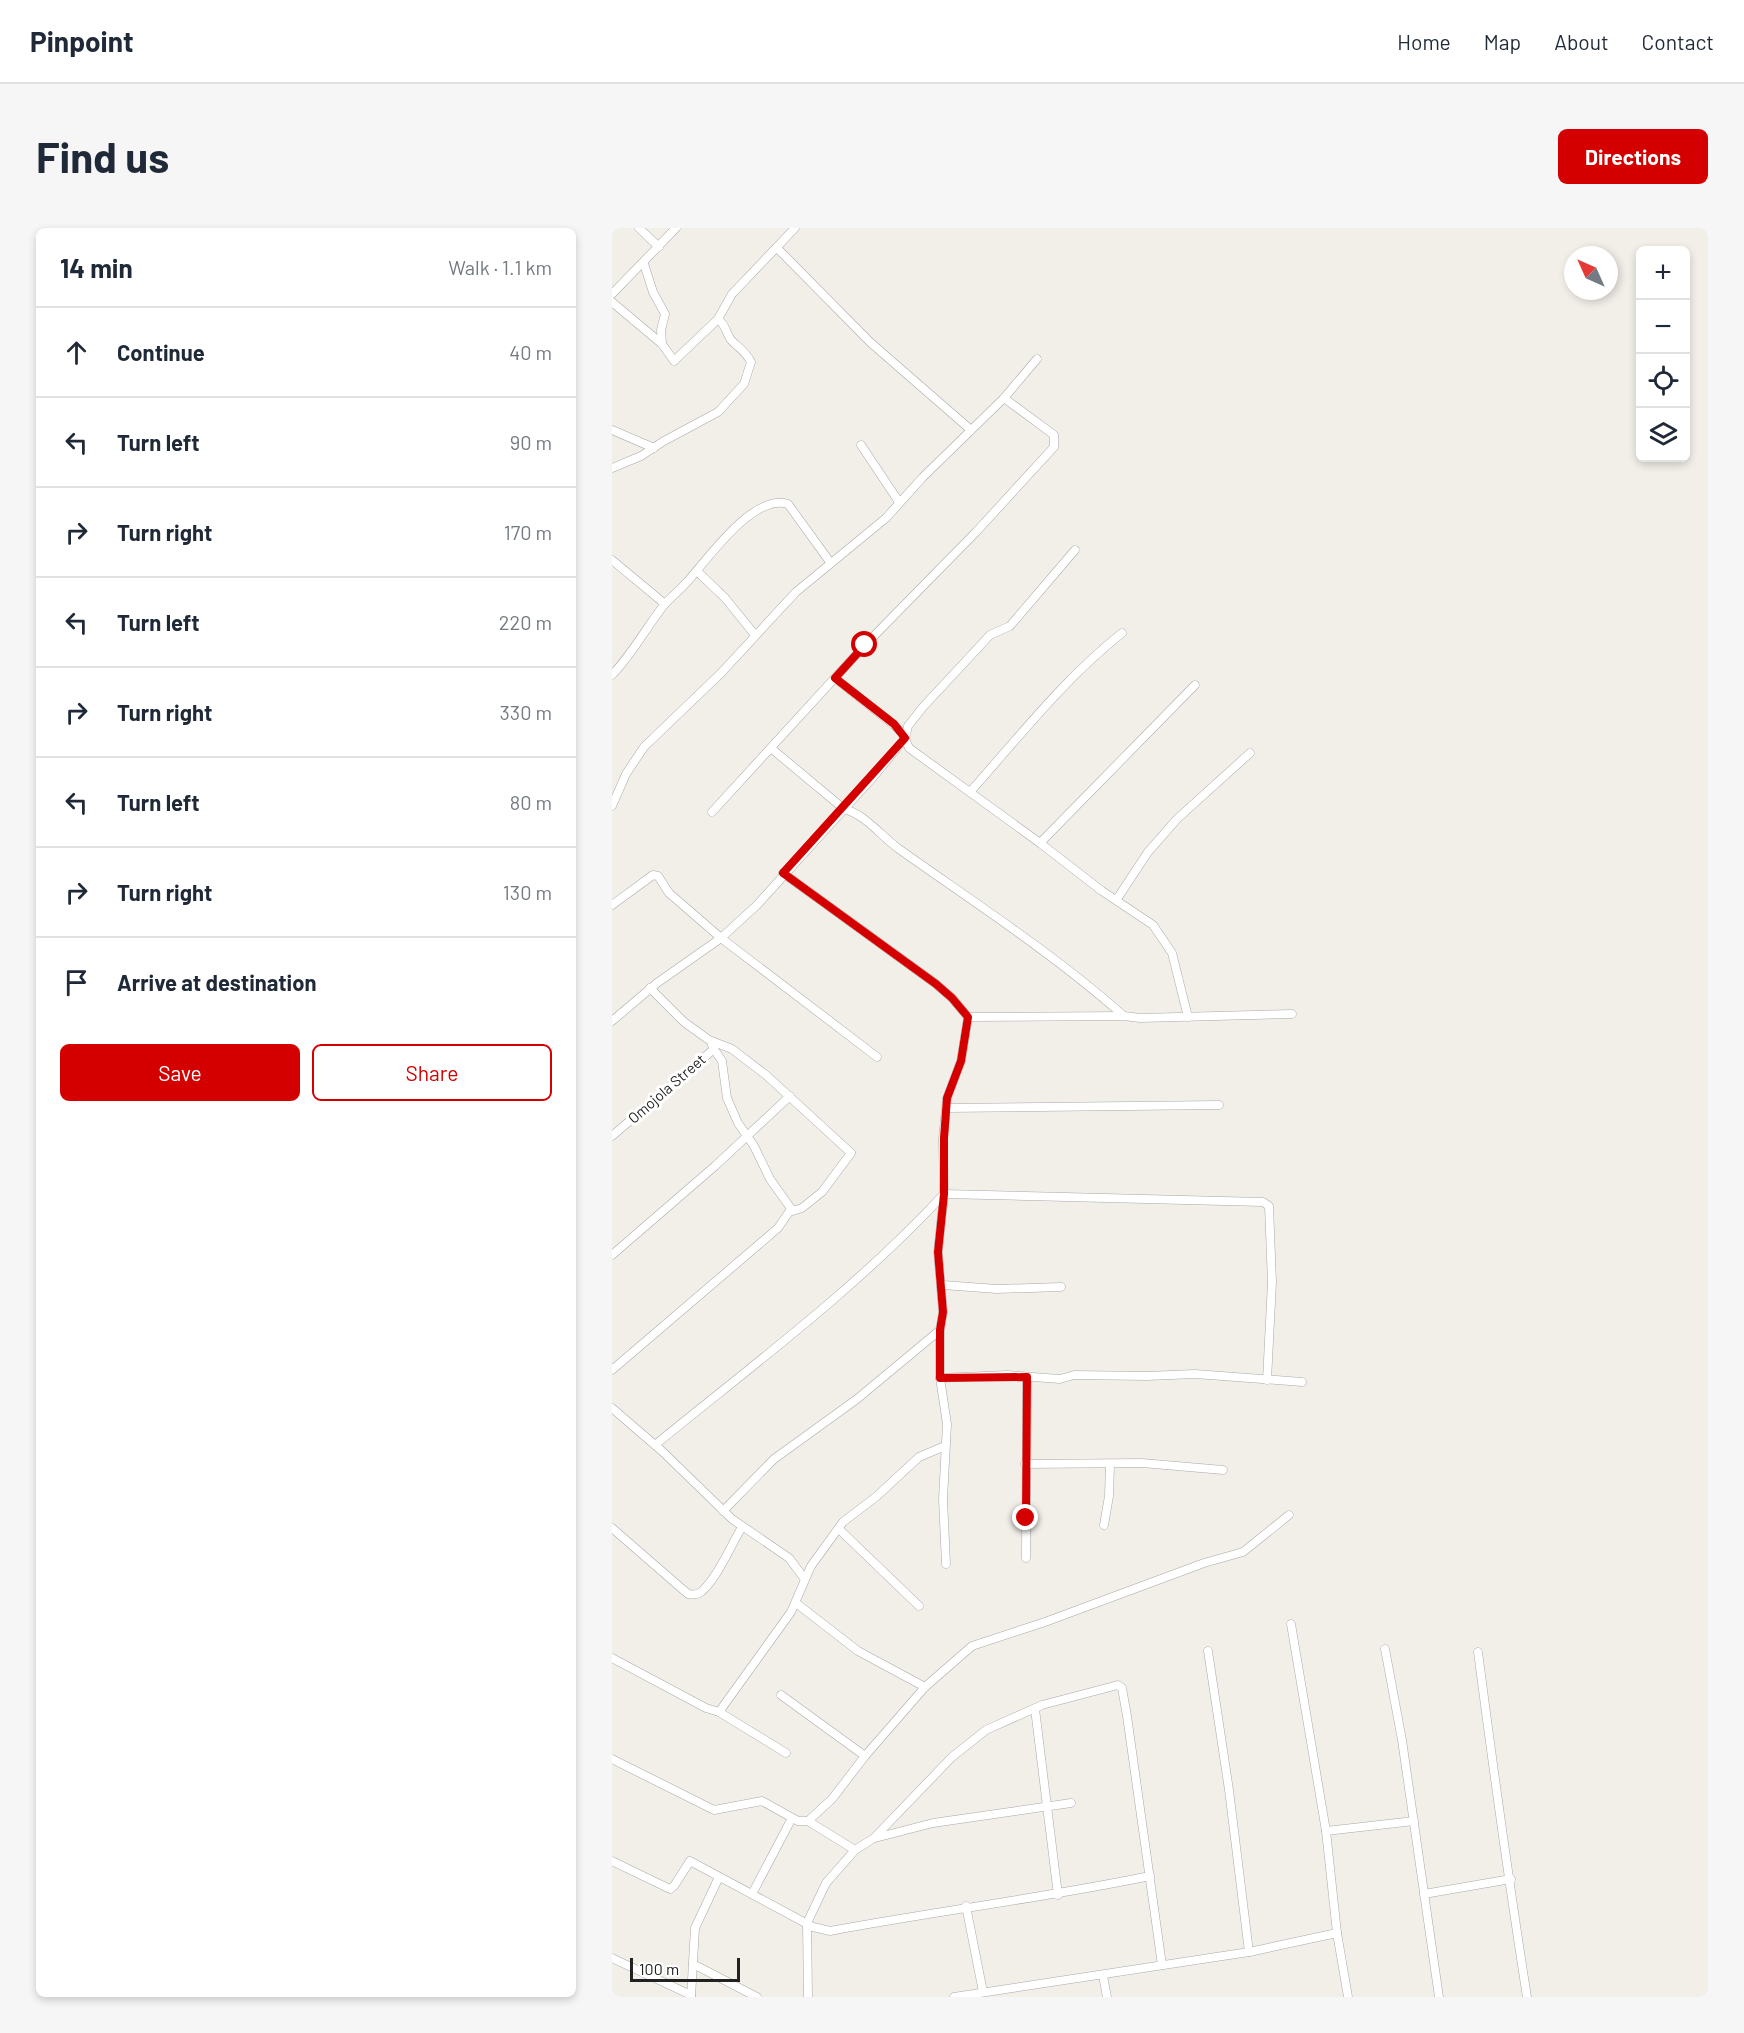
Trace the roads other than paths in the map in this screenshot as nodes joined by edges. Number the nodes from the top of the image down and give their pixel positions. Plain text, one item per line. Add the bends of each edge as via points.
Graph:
1 (639, 228) edge
2 (676, 228) edge
3 (795, 228) edge
4 (659, 247) junction
5 (777, 248) junction
6 (644, 264) junction
7 (612, 294) edge
8 (612, 302) edge
9 (718, 320) junction
10 (662, 344) junction
11 (1037, 359) dead end
12 (1004, 398) junction
13 (612, 430) edge
14 (971, 430) junction
15 (861, 445) dead end
16 (654, 448) junction
17 (612, 468) edge
18 (899, 502) junction
19 (1076, 550) dead end
20 (612, 560) edge
21 (831, 562) junction
22 (697, 571) junction
23 (665, 604) junction
24 (1122, 633) dead end
25 (755, 635) junction
26 (612, 675) edge
27 (835, 678) junction
28 (1195, 685) dead end
29 (905, 738) junction
30 (772, 749) junction
31 (1250, 753) dead end
32 (970, 792) junction
33 (612, 806) edge
34 (844, 809) junction
35 (712, 812) dead end
36 (1040, 843) junction
37 (783, 873) junction
38 (1117, 899) junction
39 (612, 905) edge
40 (721, 938) junction
41 (650, 988) junction
42 (1292, 1014) dead end
43 (1124, 1016) junction
44 (968, 1017) junction
45 (1188, 1017) junction
46 (612, 1020) edge
47 (709, 1040) junction
48 (714, 1049) junction
49 (877, 1057) dead end
50 (790, 1096) junction
51 (1219, 1105) dead end
52 (947, 1108) junction
53 (612, 1136) edge
54 (747, 1136) junction
55 (944, 1194) junction
56 (792, 1210) junction
57 (612, 1255) edge
58 (943, 1285) junction
59 (1061, 1287) dead end
60 (940, 1330) junction
61 (612, 1370) edge
62 (1027, 1377) junction
63 (940, 1378) junction
64 (1267, 1380) junction
65 (1302, 1382) dead end
66 (612, 1408) edge
67 (655, 1445) junction
68 (945, 1446) junction
69 (1025, 1464) junction
70 (1110, 1464) junction
71 (1223, 1470) dead end
72 (723, 1511) junction
73 (1289, 1515) dead end
74 (1104, 1525) dead end
75 (742, 1527) junction
76 (612, 1528) edge
77 (839, 1528) junction
78 (1026, 1558) dead end
79 (946, 1564) dead end
80 (804, 1578) junction
81 (796, 1603) junction
82 (919, 1606) dead end
83 (1291, 1624) dead end
84 (1385, 1648) dead end
85 (1208, 1651) dead end
86 (1478, 1652) dead end
87 (612, 1658) edge
88 (925, 1687) junction
89 (781, 1695) dead end
90 (1035, 1709) junction
91 (719, 1712) junction
92 (786, 1753) dead end
93 (865, 1756) junction
94 (612, 1759) edge
95 (1071, 1803) dead end
96 (1048, 1807) junction
97 (792, 1818) junction
98 (808, 1821) junction
99 (1414, 1821) junction
100 (1326, 1831) junction
101 (873, 1838) junction
102 (855, 1850) junction
103 (612, 1861) edge
104 (1150, 1876) junction
105 (719, 1877) junction
106 (1511, 1879) junction
107 (752, 1894) junction
108 (1424, 1894) junction
109 (1058, 1895) junction
110 (966, 1906) junction
111 (807, 1923) junction
112 (1337, 1933) junction
113 (1249, 1952) junction
114 (612, 1958) edge
115 (693, 1964) junction
116 (1162, 1965) junction
117 (1103, 1976) junction
118 (983, 1992) junction
119 (691, 1996) edge
120 (757, 1997) edge
121 (808, 1997) edge
122 (954, 1997) edge
123 (1107, 1997) edge
124 (1348, 1997) edge
125 (1439, 1997) edge
126 (1527, 1997) edge

1 - 4 street
2 - 4 street
3 - 5 street
4 - 6 street
5 - 9 street via 732,294
5 - 14 street via 871,343
6 - 7 street
6 - 10 street via 665,314
8 - 10 street
9 - 10 street via 674,361
9 - 16 street via 751,362 744,384 718,412
11 - 12 street
12 - 14 street
12 - 27 street via 1054,435 1054,447
13 - 16 street
14 - 18 street
15 - 18 street
16 - 17 street
18 - 21 street via 886,518
19 - 29 street via 1010,626 990,635 956,671 911,721
20 - 23 street
21 - 22 street via 788,504 779,501 742,522 703,560
21 - 25 street
22 - 23 street
22 - 25 street
23 - 26 street
24 - 32 street via 1077,673
25 - 33 street via 644,747
27 - 29 street via 894,724
27 - 30 street
28 - 36 street
29 - 32 street via 909,748
29 - 34 street
30 - 34 street
30 - 35 street
31 - 38 street via 1177,819 1148,852
32 - 36 street
34 - 37 street
34 - 43 street via 857,814 887,840 1013,928
36 - 38 street
37 - 40 street via 757,905
37 - 44 street via 936,984
38 - 45 street via 1164,938 1177,967
39 - 40 street via 656,874 669,893
40 - 41 street
40 - 49 street
41 - 46 street
41 - 47 street via 684,1023
42 - 45 street
43 - 44 street
43 - 45 street
44 - 52 street via 961,1061 950,1087
47 - 48 street, Omojola Street
47 - 50 street via 732,1049
48 - 53 street, Omojola Street
48 - 54 street via 722,1061 729,1103
50 - 54 street
50 - 56 street via 851,1153 822,1192 802,1208
51 - 52 street
52 - 55 street
54 - 56 street
54 - 57 street
55 - 58 street via 938,1252
55 - 64 street via 1263,1202 1269,1206 1272,1271
55 - 67 street via 910,1231 832,1301
56 - 61 street via 778,1228
58 - 59 street via 997,1289
58 - 60 street
60 - 63 street
60 - 72 street via 857,1399 774,1459
62 - 63 street
62 - 64 street via 1195,1374
62 - 69 street
63 - 68 street via 946,1412
64 - 65 street
66 - 67 street
67 - 72 street
68 - 77 street via 919,1457
68 - 79 street
69 - 70 street
69 - 78 street
70 - 71 street
70 - 74 street
72 - 75 street
73 - 88 street via 1243,1552 972,1646
75 - 76 street via 713,1576 695,1595
75 - 80 street via 789,1558
77 - 80 street
77 - 82 street
80 - 81 street
81 - 88 street via 858,1651
81 - 91 street
83 - 100 street
84 - 99 street
85 - 113 street
86 - 106 street
87 - 91 street
88 - 93 street
89 - 93 street
90 - 96 street
90 - 101 street via 999,1723 973,1739
90 - 104 street via 1120,1686
91 - 92 street
93 - 98 street via 832,1799
94 - 97 street via 714,1810 762,1801
95 - 96 street
96 - 101 street via 933,1823
96 - 109 street
97 - 98 street
97 - 107 street
98 - 102 street
99 - 100 street
99 - 108 street
100 - 112 street
101 - 102 street
102 - 111 street via 826,1882
103 - 105 street via 669,1889 690,1861
104 - 109 street
104 - 116 street
105 - 107 street
105 - 115 street via 695,1928
106 - 108 street
106 - 126 street
107 - 111 street
108 - 125 street
109 - 110 street
110 - 111 street via 830,1931
110 - 118 street
111 - 121 street
112 - 113 street
112 - 124 street
113 - 116 street
114 - 119 street
115 - 119 street
115 - 120 street
116 - 117 street
117 - 118 street
117 - 123 street
118 - 122 street

